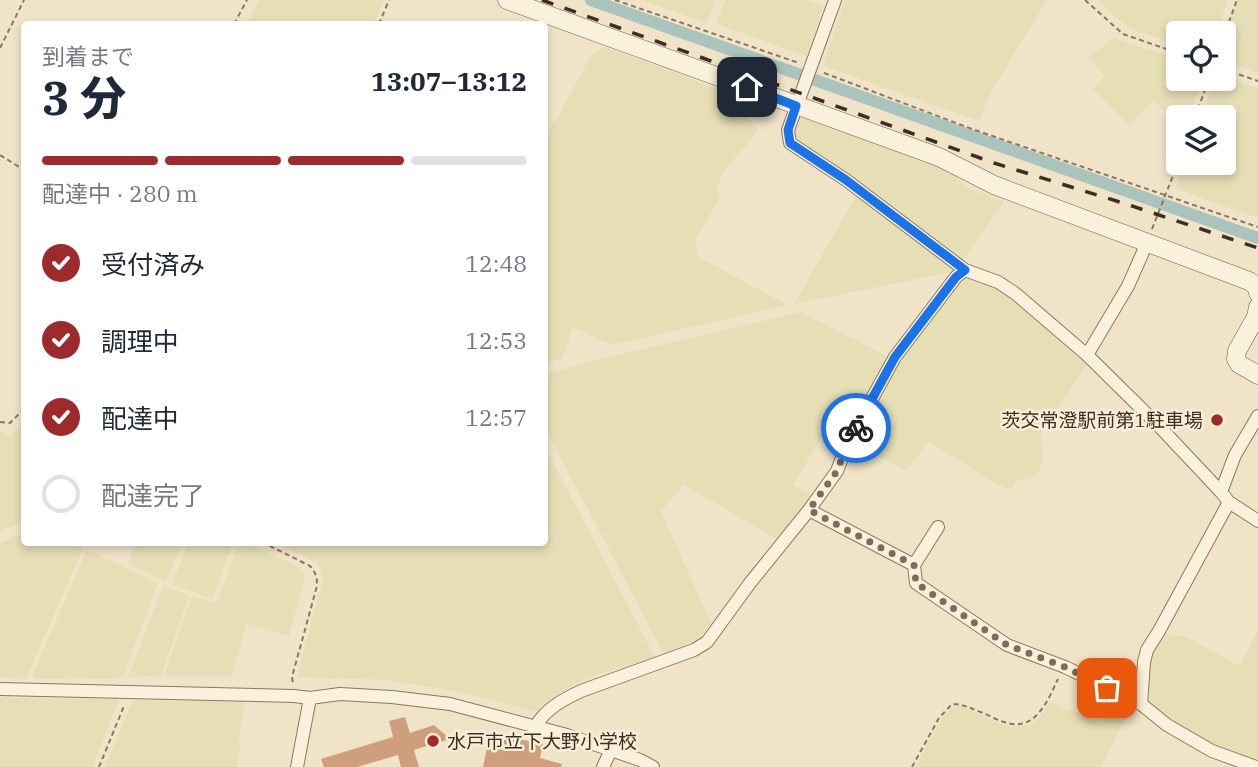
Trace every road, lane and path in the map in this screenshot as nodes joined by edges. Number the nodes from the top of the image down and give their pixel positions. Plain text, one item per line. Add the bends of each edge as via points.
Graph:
1 (24, 0) edge
2 (247, 0) edge
3 (389, 0) edge
4 (507, 0) edge
5 (615, 0) edge
6 (835, 0) edge
7 (1085, 0) edge
8 (1237, 0) edge
9 (236, 21) edge
10 (380, 21) edge
11 (1229, 21) edge
12 (0, 48) edge
13 (1166, 49) edge
14 (809, 74) junction
15 (1236, 74) edge
16 (1258, 82) edge
17 (796, 106) junction
18 (0, 155) edge
19 (21, 168) edge
20 (1174, 175) edge
21 (1166, 195) junction
22 (1258, 228) edge
23 (1147, 243) junction
24 (965, 270) junction
25 (1258, 293) edge
26 (1257, 314) edge
27 (1087, 355) junction
28 (1258, 375) edge
29 (21, 412) edge
30 (1258, 416) edge
31 (0, 422) edge
32 (1225, 497) junction
33 (809, 510) junction
34 (1258, 521) edge
35 (938, 527) dead end
36 (270, 546) edge
37 (914, 565) junction
38 (1065, 667) junction
39 (0, 689) edge
40 (130, 692) junction
41 (294, 696) junction
42 (310, 698) junction
43 (1141, 704) junction
44 (536, 726) junction
45 (611, 750) junction
46 (99, 767) edge
47 (297, 767) edge
48 (603, 767) edge
49 (653, 767) edge
50 (912, 767) edge
51 (1256, 767) edge

1 - 12 path
2 - 9 path
3 - 10 path
4 - 17 street
5 - 14 path
6 - 14 street
7 - 13 path via 1123,34
8 - 11 path
14 - 17 street
14 - 21 path
15 - 16 path
17 - 23 street via 939,156 994,185
17 - 24 street via 788,130 790,143
18 - 19 path
20 - 21 path
21 - 22 path
21 - 23 path
23 - 25 street via 1249,281
23 - 27 street via 1128,286
24 - 27 street via 1016,294
24 - 33 street via 895,357 837,471
26 - 28 street via 1236,359
27 - 32 street
29 - 31 path via 10,423
30 - 32 street via 1235,455
32 - 34 street
32 - 43 street via 1177,599 1147,650
33 - 37 street
33 - 44 street via 707,642 563,699
35 - 37 street
36 - 41 path via 310,566 317,579 292,677
37 - 38 street via 916,583 1007,645
38 - 43 street
38 - 50 path via 1039,714 1030,721 1006,723 952,704
39 - 40 street
40 - 41 street
40 - 46 path
41 - 42 street
42 - 44 street via 340,694 450,704
42 - 47 street
43 - 51 street via 1212,751
44 - 45 street
45 - 48 street
45 - 49 street

